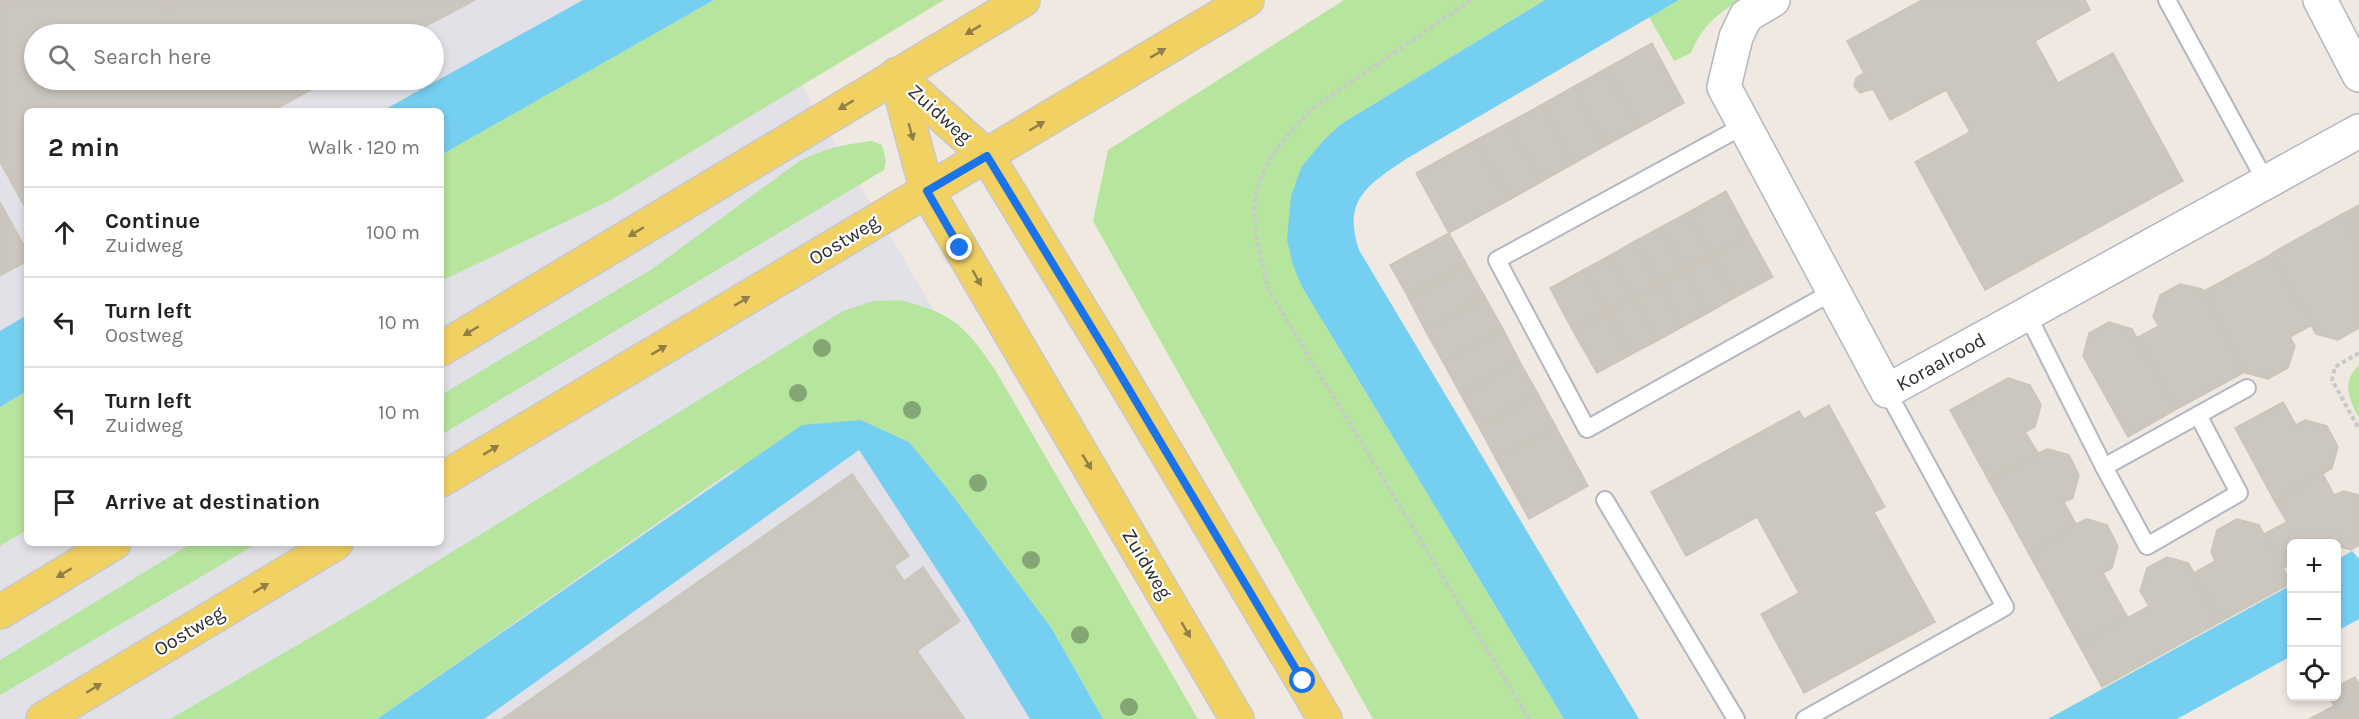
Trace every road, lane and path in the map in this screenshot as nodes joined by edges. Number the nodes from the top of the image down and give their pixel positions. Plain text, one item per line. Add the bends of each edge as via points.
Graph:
1 (1023, 0) edge
2 (1247, 0) edge
3 (1471, 0) edge
4 (1773, 0) edge
5 (2167, 0) edge
6 (2320, 0) edge
7 (896, 75) junction
8 (2359, 75) edge
9 (1744, 125) junction
10 (2359, 132) edge
11 (987, 156) junction
12 (2266, 182) junction
13 (927, 191) junction
14 (1834, 291) junction
15 (2027, 314) junction
16 (444, 347) edge
17 (2359, 353) edge
18 (2247, 388) dead end
19 (1887, 391) junction
20 (2198, 415) junction
21 (2359, 429) edge
22 (2104, 467) junction
23 (444, 478) edge
24 (1605, 500) dead end
25 (109, 546) edge
26 (331, 546) edge
27 (0, 612) edge
28 (43, 719) edge
29 (1237, 719) edge
30 (1325, 719) edge
31 (1529, 719) edge
32 (1736, 719) edge
33 (1805, 719) edge

1 -> 7 main road
11 -> 2 main road, Oostweg
3 - 31 path via 1313,108 1291,129 1264,170 1254,202 1268,289
4 - 9 street, Koraalrood via 1746,16 1736,37 1724,87
5 - 12 lane
6 - 8 street
7 - 11 main road, Zuidweg
7 -> 13 main road, Zuidweg
7 -> 16 main road
9 - 14 street, Koraalrood
9 - 14 lane via 1497,260 1587,429
10 - 12 street, Koraalrood
11 - 13 main road, Oostweg
11 - 30 main road, Zuidweg
12 - 15 street, Koraalrood
23 -> 13 main road, Oostweg
13 -> 29 main road, Zuidweg
14 - 19 street, Koraalrood
15 - 19 street, Koraalrood
15 - 22 lane
17 - 21 path via 2335,367 2332,380
18 - 20 lane
19 - 33 lane via 2005,607
20 - 22 lane
20 - 22 lane via 2239,493 2147,546
24 - 32 lane
25 -> 27 main road
28 -> 26 main road, Oostweg

